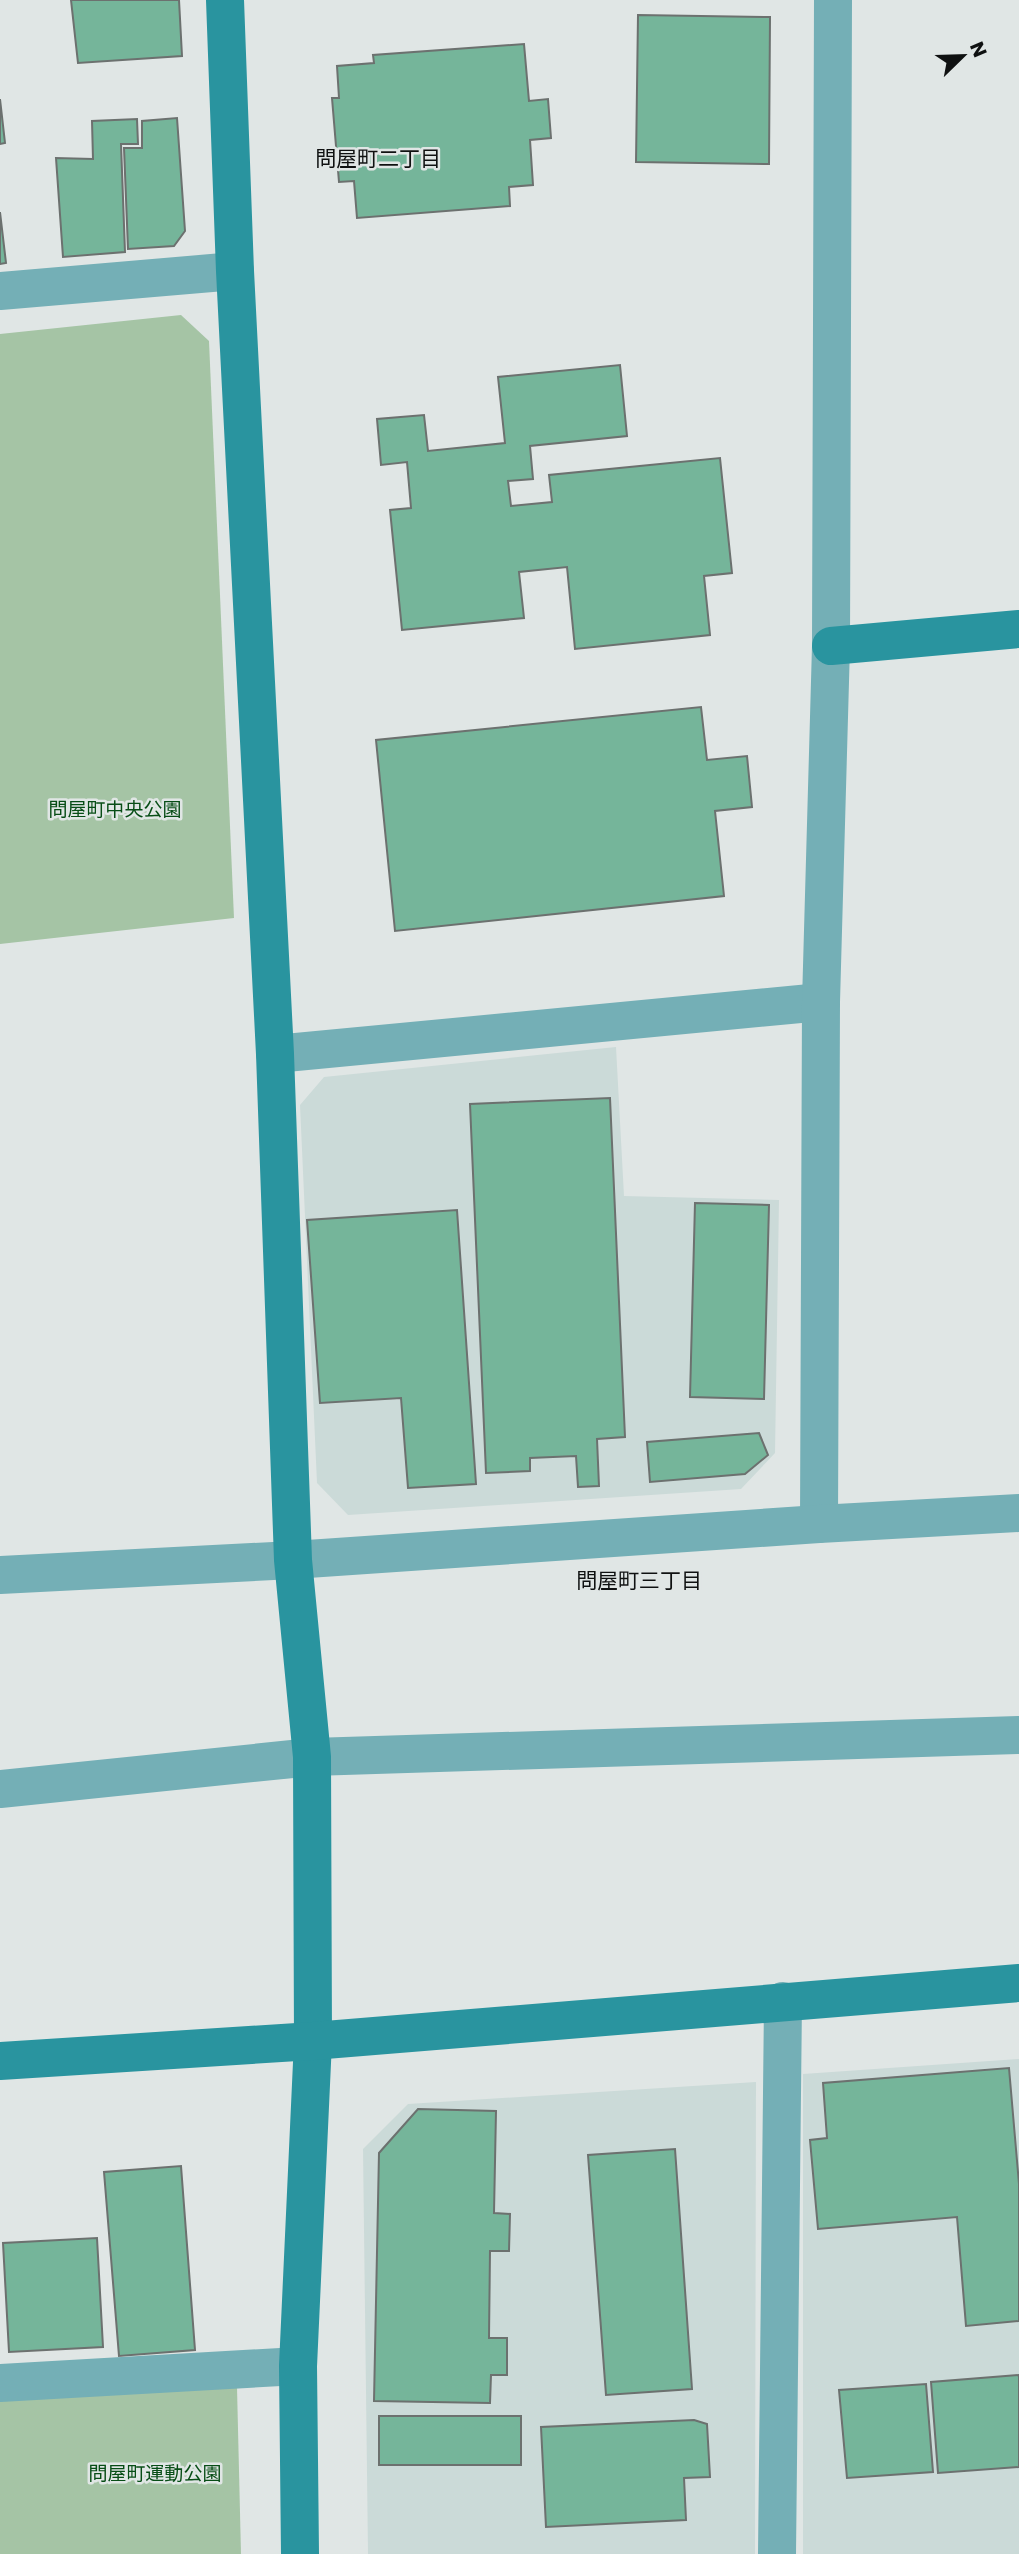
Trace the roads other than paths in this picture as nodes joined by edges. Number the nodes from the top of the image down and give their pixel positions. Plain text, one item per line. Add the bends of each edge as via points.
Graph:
1 (225, 0) edge
2 (833, 0) edge
3 (235, 271) junction
4 (0, 291) edge
5 (1019, 629) edge
6 (831, 646) junction
7 (821, 1002) junction
8 (275, 1054) junction
9 (1019, 1513) edge
10 (819, 1524) junction
11 (293, 1560) junction
12 (0, 1575) edge
13 (1019, 1735) edge
14 (312, 1757) junction
15 (0, 1789) edge
16 (1019, 1983) edge
17 (783, 2001) junction
18 (313, 2041) junction
19 (0, 2061) edge
20 (298, 2366) junction
21 (0, 2383) edge
22 (300, 2554) edge
23 (777, 2554) edge

1 - 3 street
2 - 6 street
3 - 4 street
3 - 8 street
5 - 6 street
6 - 7 street
7 - 8 street
7 - 10 street
8 - 11 street
9 - 10 street
10 - 11 street
11 - 12 street
11 - 14 street
13 - 14 street
14 - 15 street
14 - 18 street
16 - 17 street
17 - 18 street
17 - 23 street
18 - 19 street
18 - 20 street
20 - 21 street
20 - 22 street

